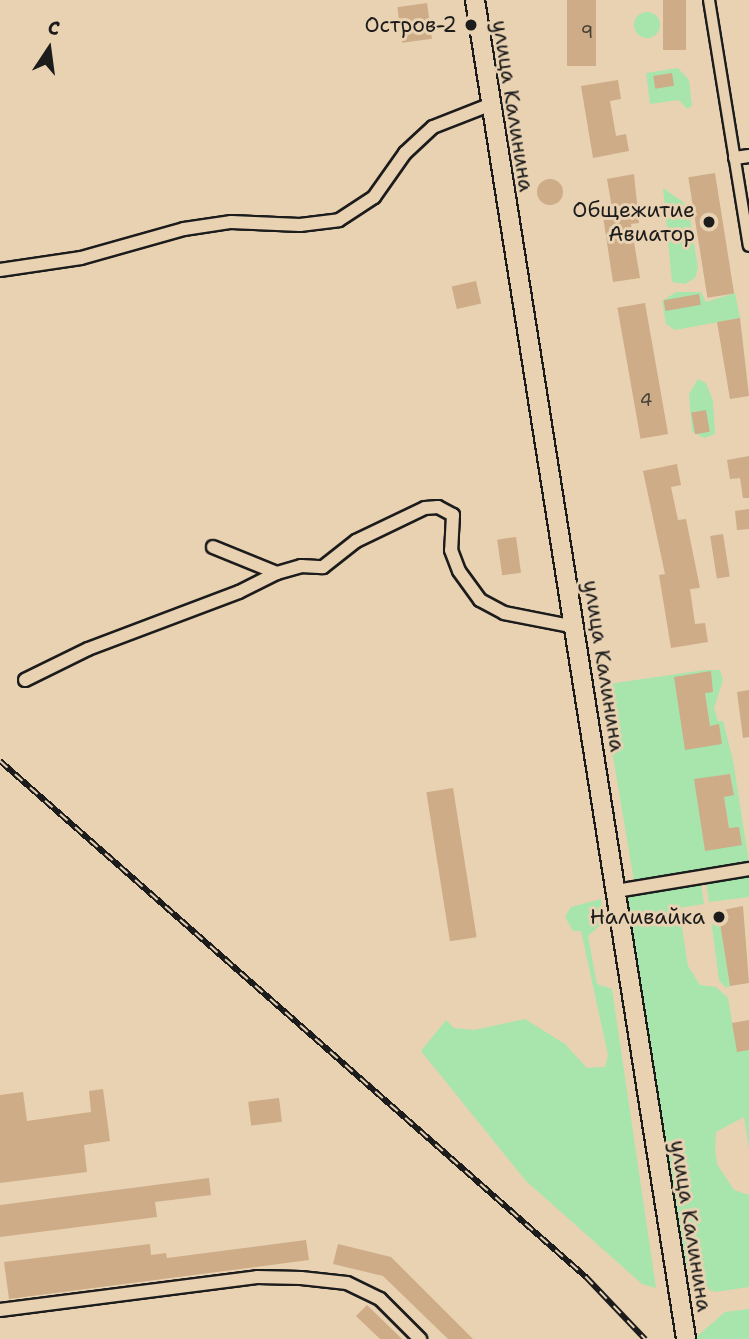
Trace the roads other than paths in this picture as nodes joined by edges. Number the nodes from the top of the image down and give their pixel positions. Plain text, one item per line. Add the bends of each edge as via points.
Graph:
1 (475, 0) edge
2 (709, 0) edge
3 (489, 105) junction
4 (749, 156) edge
5 (734, 158) junction
6 (749, 246) edge
7 (0, 270) edge
8 (213, 547) dead end
9 (276, 573) junction
10 (575, 627) junction
11 (24, 680) dead end
12 (749, 869) edge
13 (616, 891) junction
14 (0, 1310) edge
15 (420, 1339) edge
16 (686, 1339) edge

1 - 3 main road, улица Калинина
2 - 5 street
3 - 7 street via 433,127 405,153 374,197 339,220 300,225 231,222 184,229 81,258
3 - 10 main road, улица Калинина
4 - 5 street
5 - 6 street
8 - 9 street
9 - 10 street via 300,566 323,567 356,541 425,508 438,508 453,515 451,550 459,572 480,600 504,613
9 - 11 street
10 - 13 main road, улица Калинина
12 - 13 street
13 - 16 main road, улица Калинина
14 - 15 street via 257,1277 302,1278 347,1283 380,1299

